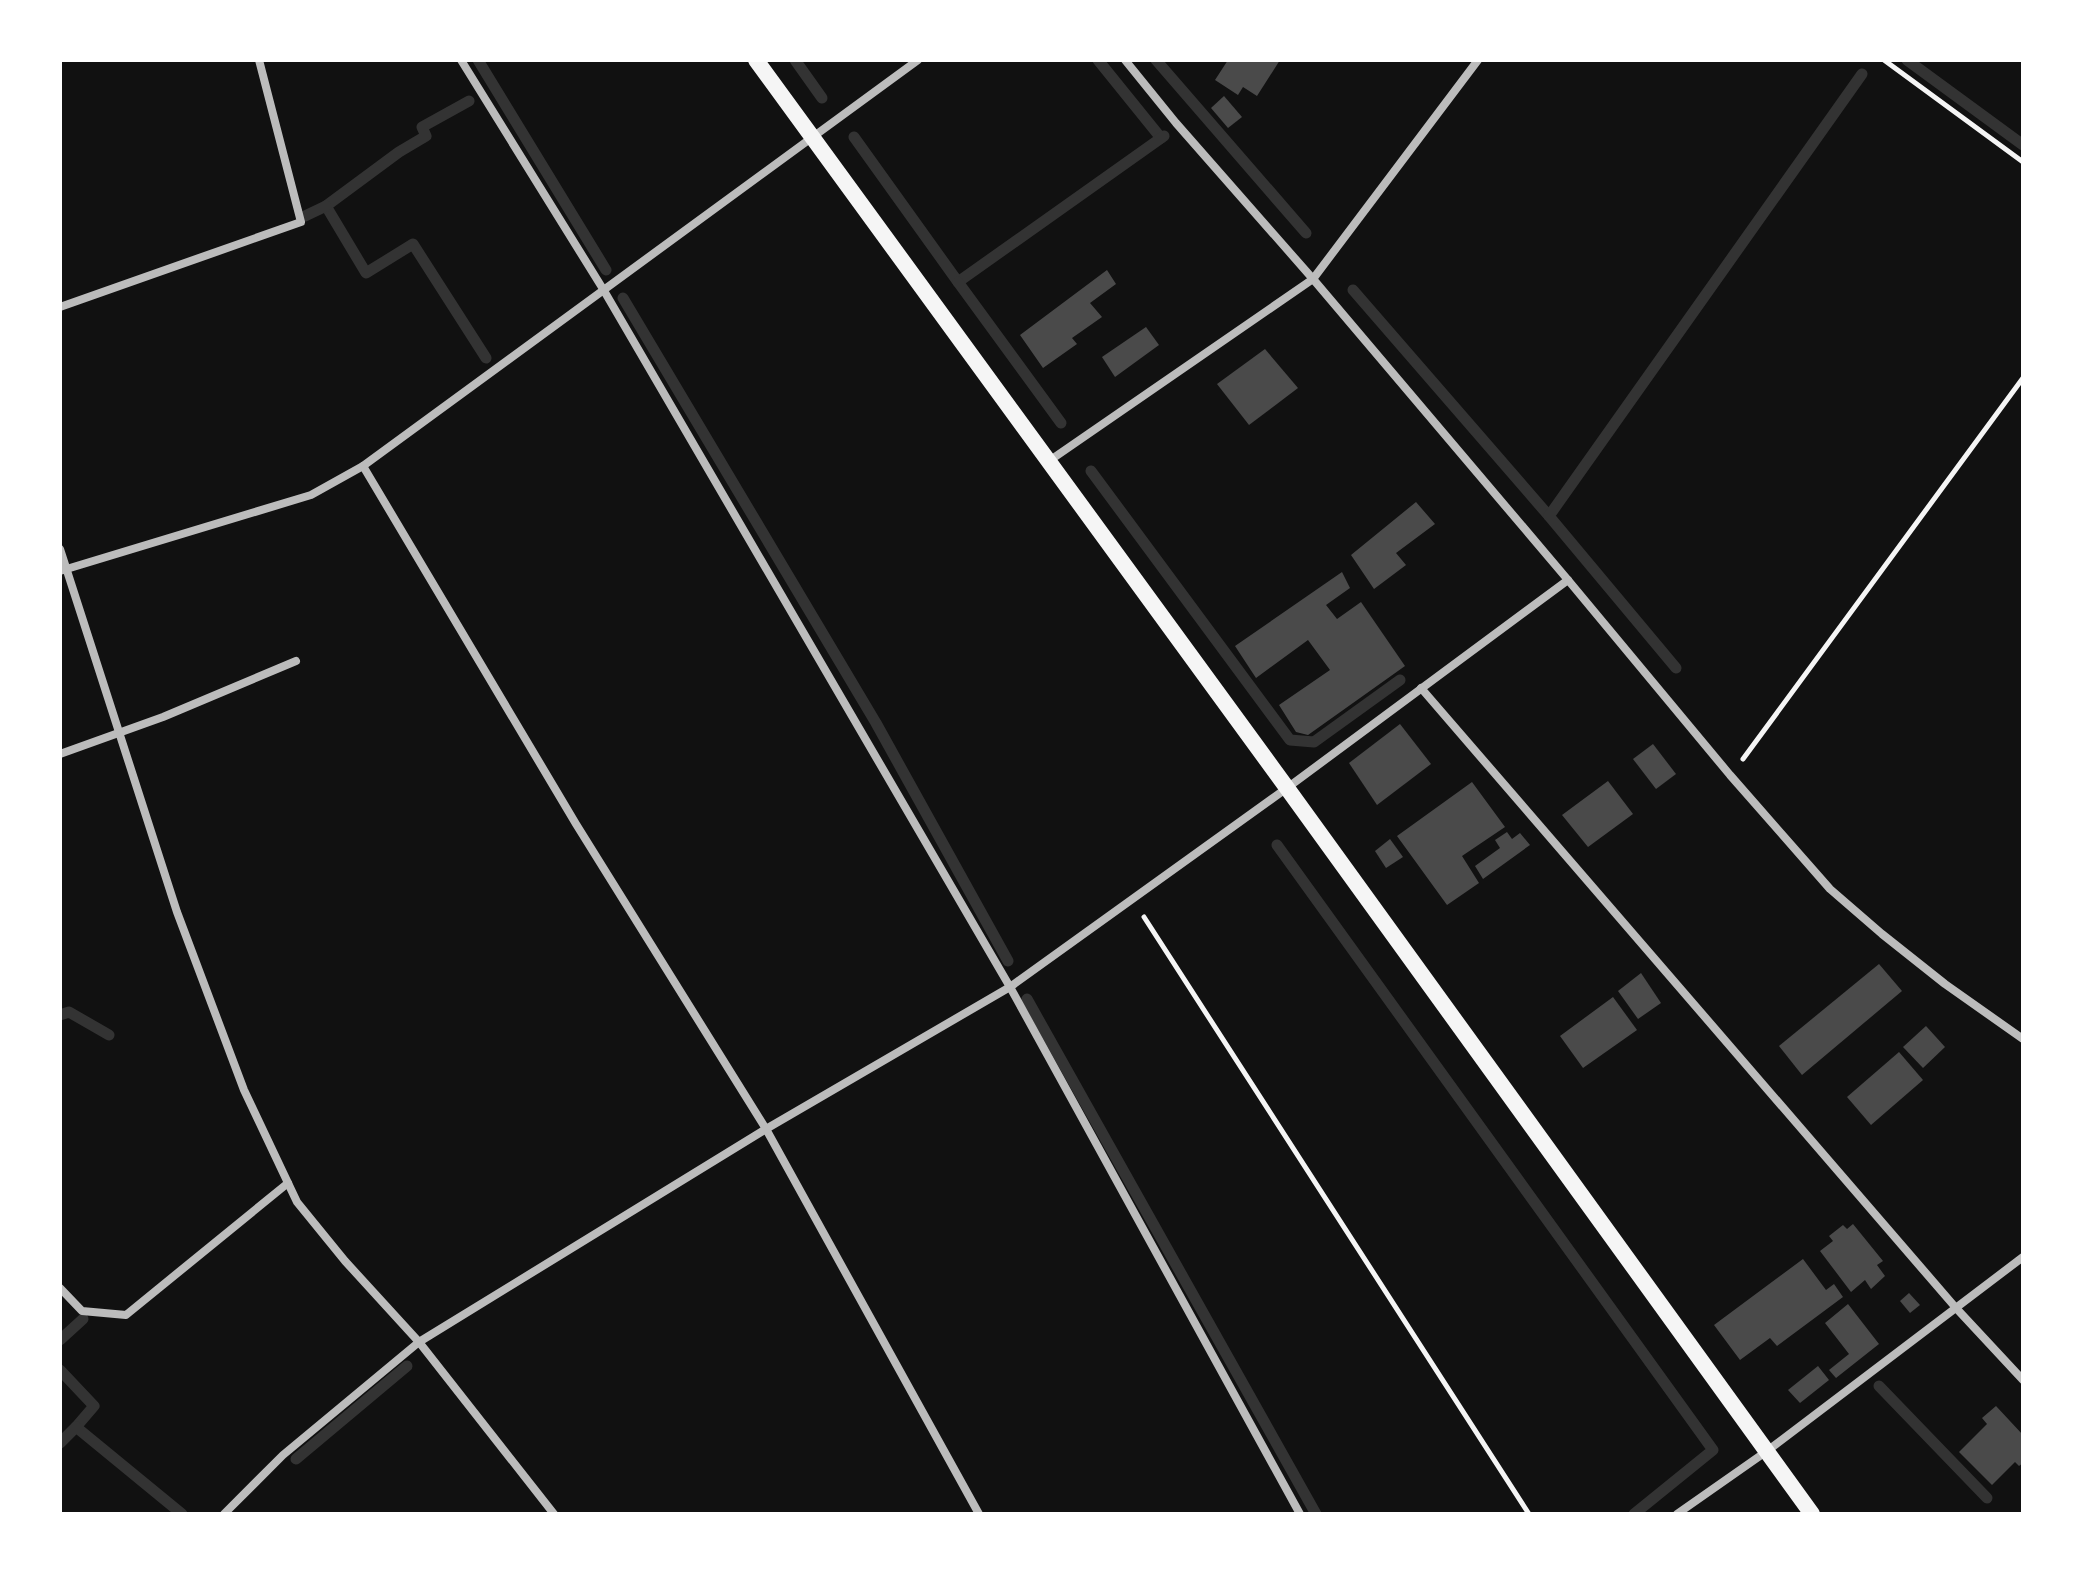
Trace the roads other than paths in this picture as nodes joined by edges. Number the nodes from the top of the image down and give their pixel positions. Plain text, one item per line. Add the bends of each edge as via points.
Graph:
1 (259, 60) edge
2 (461, 60) edge
3 (756, 60) edge
4 (918, 60) edge
5 (1125, 60) edge
6 (1478, 60) edge
7 (811, 137) junction
8 (1313, 279) junction
9 (603, 289) junction
10 (60, 307) edge
11 (1048, 462) junction
12 (363, 466) junction
13 (60, 549) edge
14 (63, 570) edge
15 (1568, 580) junction
16 (296, 661) dead end
17 (1421, 688) junction
18 (120, 734) junction
19 (60, 754) edge
20 (1287, 788) junction
21 (1010, 987) junction
22 (2023, 1039) edge
23 (766, 1129) junction
24 (288, 1183) junction
25 (2023, 1257) edge
26 (60, 1288) edge
27 (1956, 1308) junction
28 (419, 1342) junction
29 (2023, 1380) edge
30 (1767, 1451) junction
31 (224, 1514) edge
32 (554, 1514) edge
33 (979, 1514) edge
34 (1300, 1514) edge
35 (1677, 1514) edge
36 (1812, 1514) edge

1 - 10 street via 301,222
2 - 9 street
3 - 7 main road
4 - 7 street
5 - 8 street
6 - 8 street
7 - 9 street
7 - 11 main road
8 - 11 street
8 - 15 street
9 - 12 street
9 - 21 street
11 - 20 main road
12 - 14 street via 311,495
12 - 23 street
13 - 14 street
14 - 18 street
15 - 17 street
15 - 22 street via 1830,889 1945,984
16 - 18 street
17 - 20 street
17 - 27 street
18 - 19 street
18 - 24 street via 177,912 244,1090
20 - 21 street
20 - 30 main road
21 - 23 street
21 - 34 street
23 - 28 street
23 - 33 street
24 - 26 street via 126,1315 82,1311
24 - 28 street via 345,1261
25 - 27 street
27 - 29 street
27 - 30 street
28 - 31 street via 283,1455
28 - 32 street
30 - 35 street
30 - 36 main road

